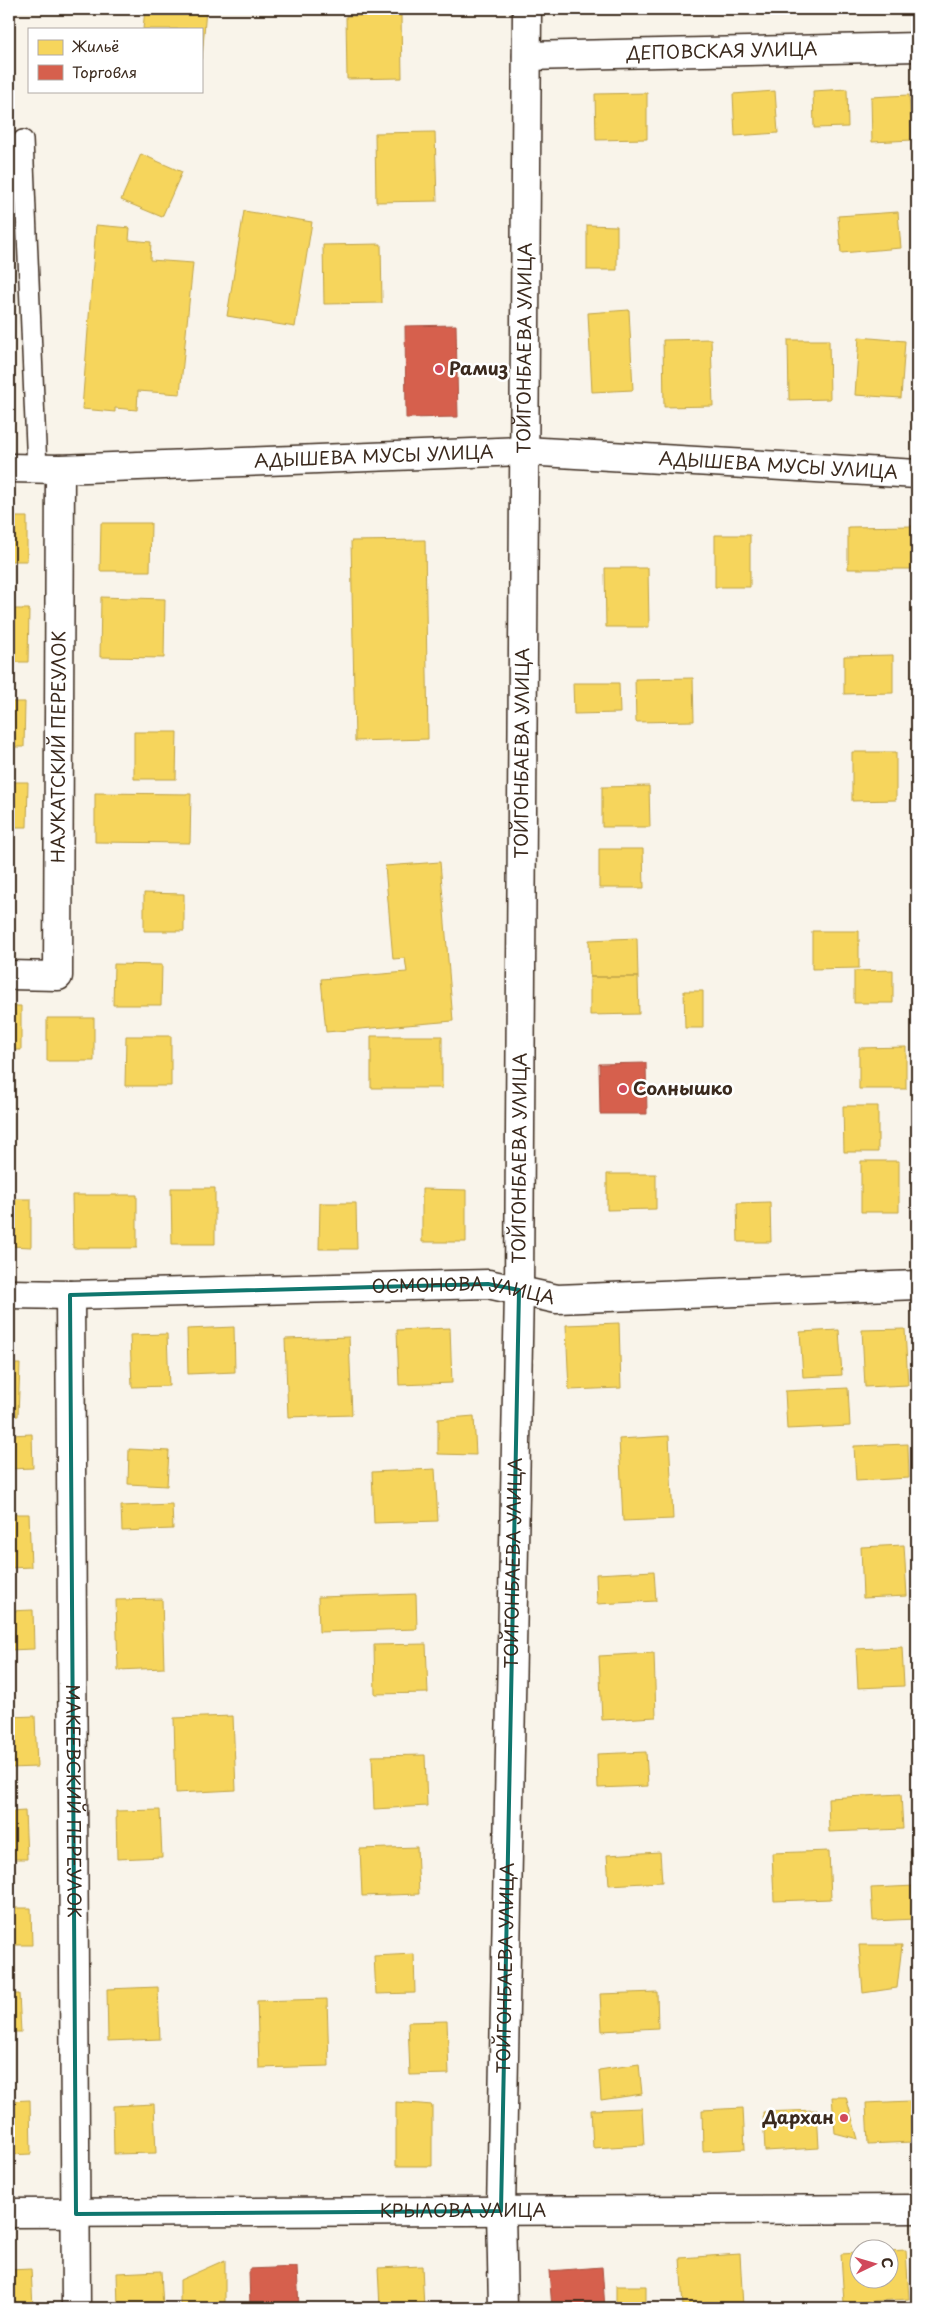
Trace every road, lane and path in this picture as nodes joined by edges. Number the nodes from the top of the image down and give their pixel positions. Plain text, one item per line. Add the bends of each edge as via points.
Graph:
1 (527, 9) edge
2 (917, 47) edge
3 (527, 56) junction
4 (23, 140) dead end
5 (525, 451) junction
6 (9, 468) edge
7 (49, 469) junction
8 (917, 474) edge
9 (9, 975) edge
10 (917, 1285) edge
11 (519, 1290) junction
12 (9, 1294) edge
13 (70, 1295) junction
14 (917, 2209) edge
15 (502, 2211) junction
16 (9, 2213) edge
17 (76, 2214) junction
18 (76, 2308) edge
19 (503, 2308) edge

1 - 3 street, ТОЙГОНБАЕВА УЛИЦА
2 - 3 street, ДЕПОВСКАЯ УЛИЦА
3 - 5 street, ТОЙГОНБАЕВА УЛИЦА
4 - 7 lane
5 - 7 street, АДЫШЕВА МУСЫ УЛИЦА
5 - 8 street, АДЫШЕВА МУСЫ УЛИЦА
5 - 11 street, ТОЙГОНБАЕВА УЛИЦА
6 - 7 street, АДЫШЕВА МУСЫ УЛИЦА
7 - 9 street, НАУКАТСКИЙ ПЕРЕУЛОК via 58,976
10 - 11 street, ОСМОНОВА УЛИЦА via 557,1299
11 - 13 street, ОСМОНОВА УЛИЦА via 488,1284
11 - 15 street, ТОЙГОНБАЕВА УЛИЦА
12 - 13 street, ОСМОНОВА УЛИЦА
13 - 17 street, МАКЕЕВСКИЙ ПЕРЕУЛОК
14 - 15 street, КРЫЛОВА УЛИЦА
15 - 17 street, КРЫЛОВА УЛИЦА
15 - 19 street, ТОЙГОНБАЕВА УЛИЦА
16 - 17 street, КРЫЛОВА УЛИЦА
17 - 18 street, МАКЕЕВСКИЙ ПЕРЕУЛОК

